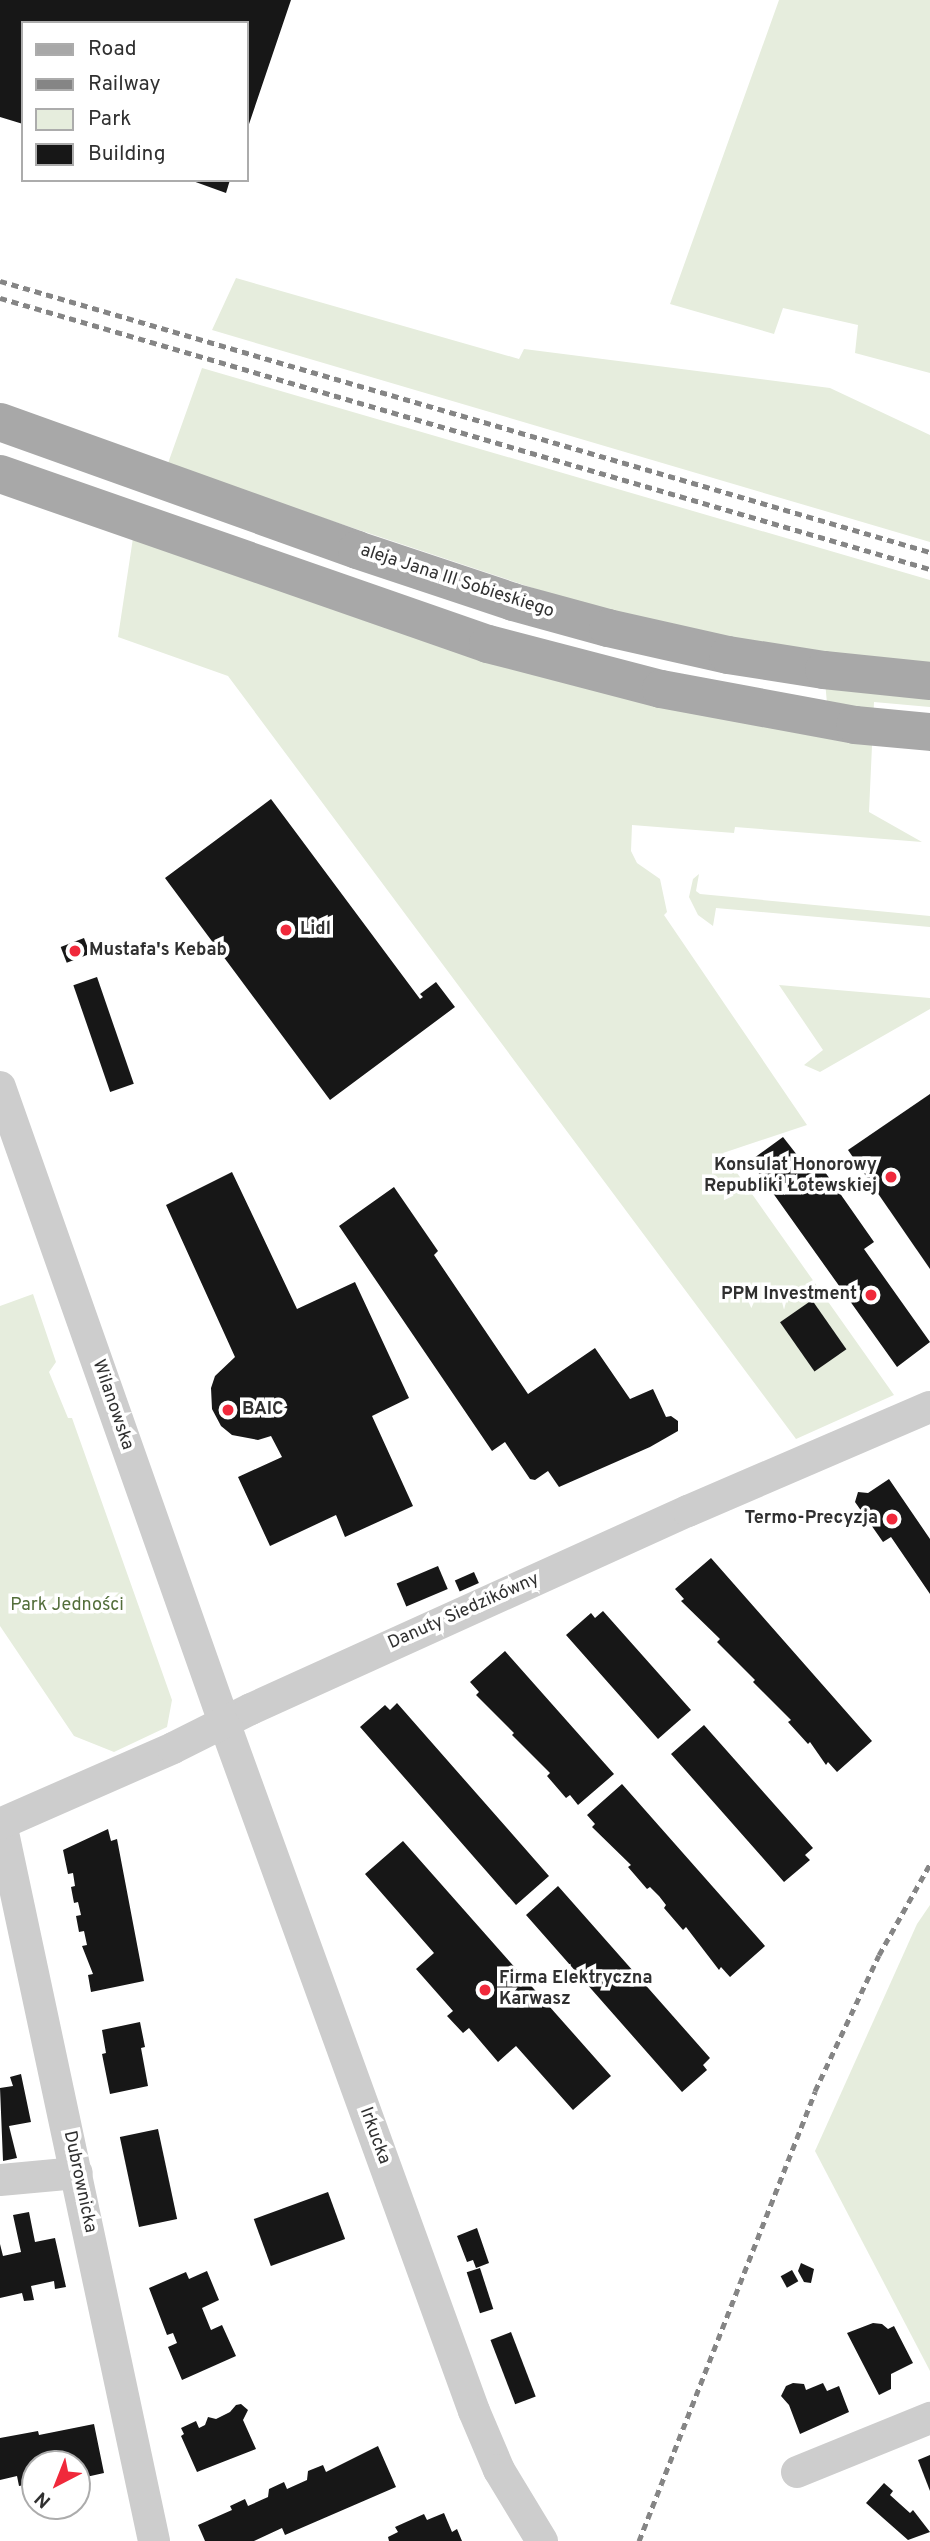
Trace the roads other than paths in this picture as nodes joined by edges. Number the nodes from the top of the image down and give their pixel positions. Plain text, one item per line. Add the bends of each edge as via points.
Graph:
1 (0, 422) edge
2 (0, 474) edge
3 (930, 681) edge
4 (930, 732) edge
5 (0, 1087) edge
6 (930, 1406) edge
7 (224, 1722) junction
8 (1, 1824) edge
9 (63, 2175) junction
10 (0, 2180) edge
11 (0, 2197) edge
12 (930, 2418) edge
13 (797, 2472) dead end
14 (154, 2541) edge
15 (542, 2541) edge

1 - 3 main road, aleja Jana III Sobieskiego via 513,602 671,643 824,670
2 - 4 main road via 488,644 661,689 828,720
5 - 7 street, Wilanowska
6 - 7 street, Danuty Siedzikówny
7 - 8 street, Danuty Siedzikówny
7 - 15 street, Irkucka via 474,2411 499,2470
8 - 9 street, Dubrownicka
9 - 10 street
9 - 11 street
9 - 14 street, Dubrownicka
12 - 13 street

